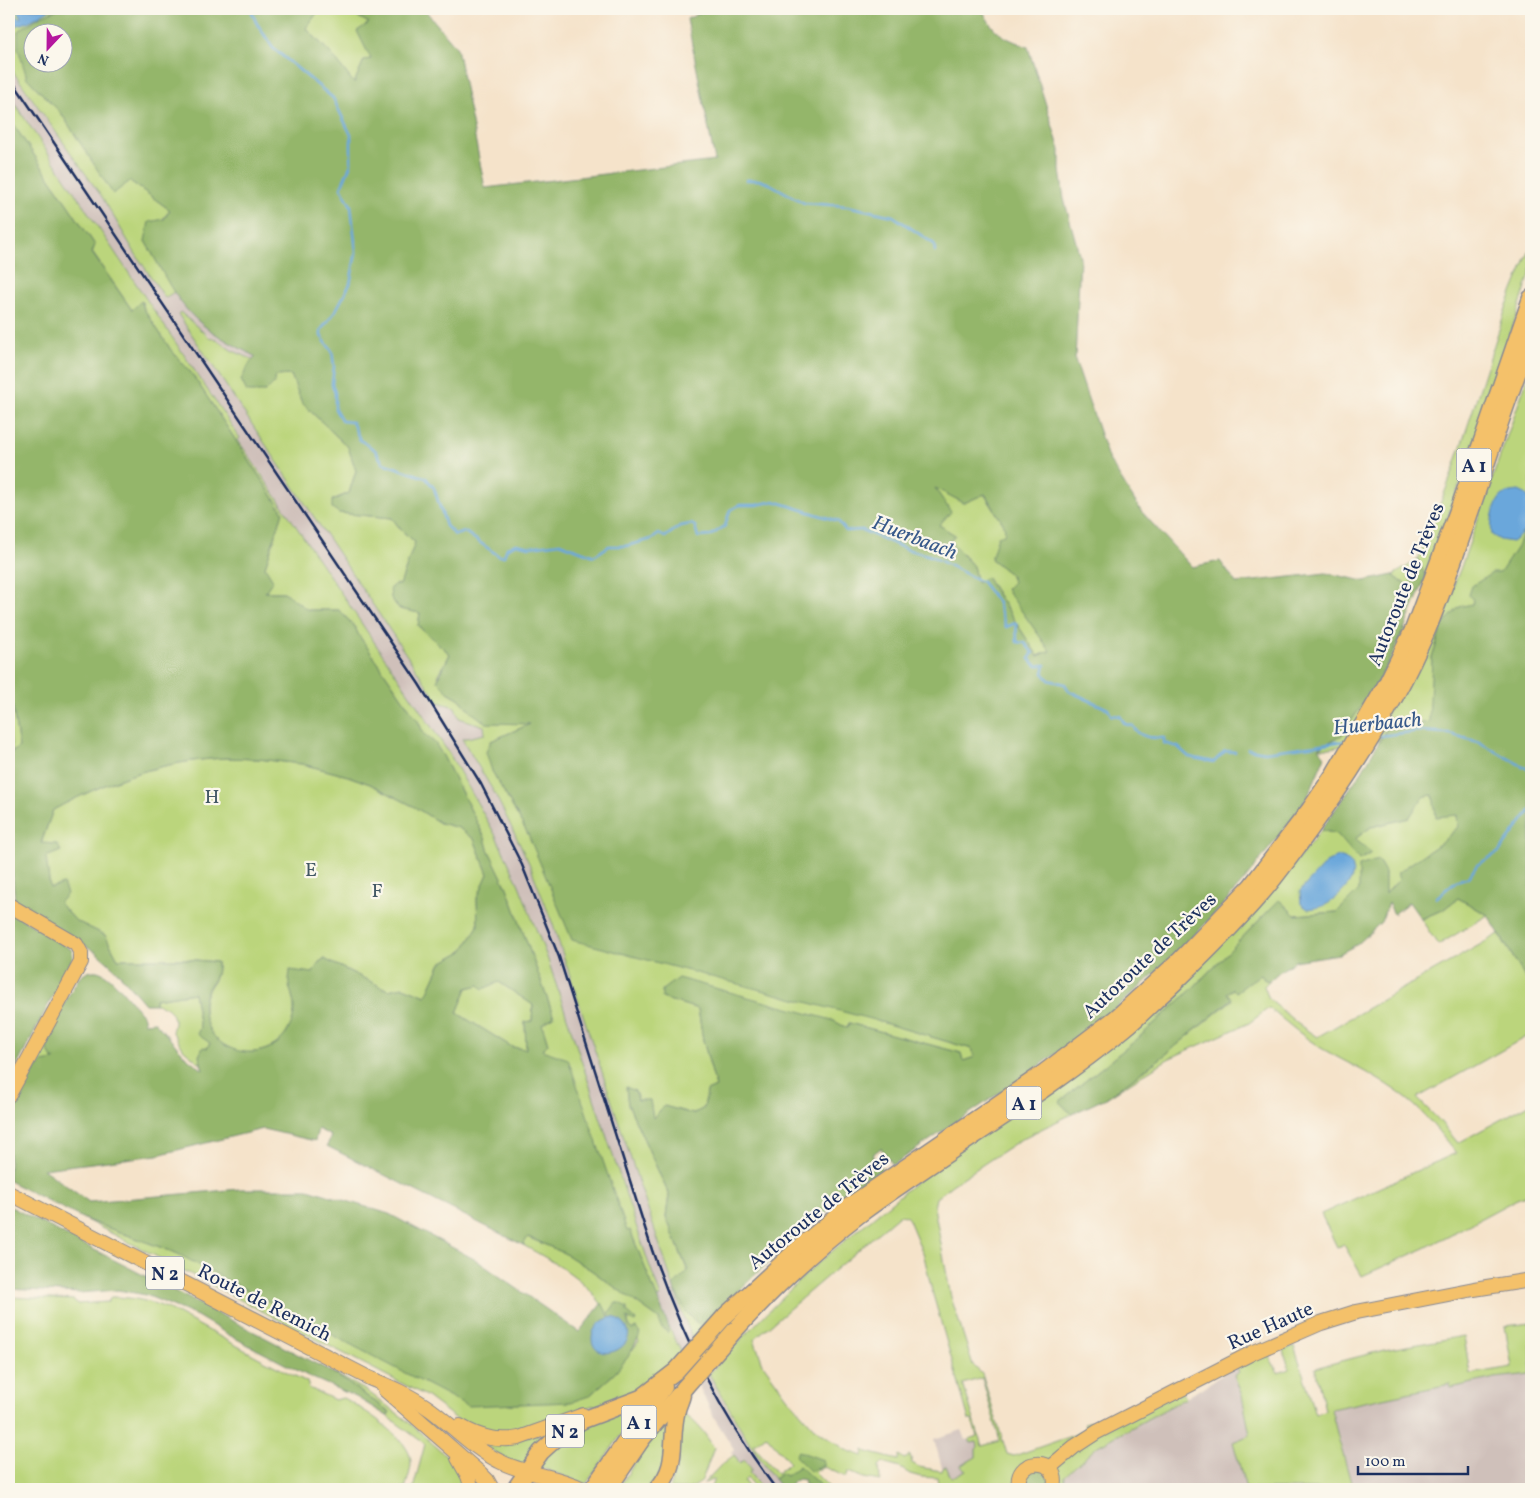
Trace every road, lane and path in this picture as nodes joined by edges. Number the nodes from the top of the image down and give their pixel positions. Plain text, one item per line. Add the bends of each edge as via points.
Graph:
1 (1531, 298) edge
2 (1531, 337) edge
3 (1419, 631) junction
4 (9, 905) edge
5 (9, 1095) edge
6 (9, 1193) edge
7 (1531, 1280) edge
8 (676, 1371) junction
9 (370, 1378) junction
10 (685, 1387) junction
11 (413, 1398) junction
12 (616, 1408) junction
13 (452, 1449) junction
14 (1049, 1468) junction
15 (526, 1472) junction
16 (670, 1472) junction
17 (608, 1481) edge
18 (472, 1489) edge
19 (492, 1489) edge
20 (514, 1489) edge
21 (546, 1489) edge
22 (567, 1489) edge
23 (583, 1489) edge
24 (592, 1489) edge
25 (657, 1489) edge
26 (665, 1489) edge
27 (1020, 1489) edge
28 (1054, 1489) edge

1 - 3 highway, Autoroute de Trèves / A 1
2 - 3 highway, Autoroute de Trèves / A 1 via 1473,509
3 - 8 highway, Autoroute de Trèves / A 1, bridge via 1310,809 1251,886 1179,961 1116,1018 1042,1074 852,1204 725,1316
3 - 10 highway, Autoroute de Trèves / A 1, bridge via 1398,690 1367,745 1293,853 1228,930 1126,1028 1049,1086 858,1216 769,1294
4 - 5 main road via 76,944 81,953 81,962
6 - 9 main road, Route de Remich / N 2
7 - 14 main road, Rue Haute via 1356,1312 1321,1323 1252,1353 1097,1432
8 - 12 highway, N 2 via 641,1398
8 - 17 highway, Autoroute de Trèves / A 1
9 - 11 main road, Route de Remich / N 2
9 - 13 main road, Route de Remich / N 2
10 - 16 highway, A 1 via 677,1410
10 - 17 highway, Autoroute de Trèves / A 1
11 - 12 main road, N 2 via 432,1406 471,1432 496,1440 519,1438 584,1414
11 - 15 main road, Route de Remich / N 2 via 475,1447
12 - 15 highway, N 2 via 562,1432
13 - 18 main road
13 - 19 main road, Route de Remich / N 2 via 480,1472
14 - 27 main road via 1037,1464 1024,1469 1019,1479
14 - 28 main road via 1056,1482
15 - 20 highway, N 2
15 - 23 main road, Route de Remich / N 2
16 - 25 highway, A 1
16 - 26 highway, A 1
17 - 24 highway, Autoroute de Trèves / A 1
21 - 22 main road

